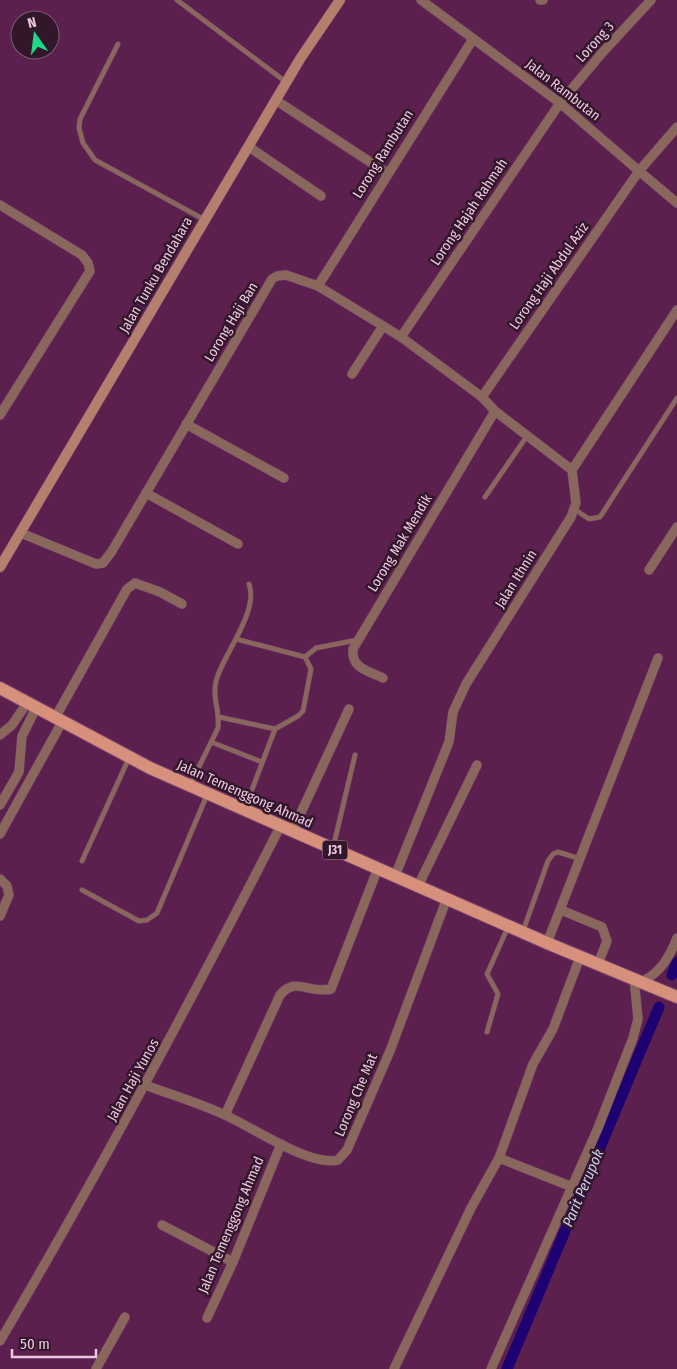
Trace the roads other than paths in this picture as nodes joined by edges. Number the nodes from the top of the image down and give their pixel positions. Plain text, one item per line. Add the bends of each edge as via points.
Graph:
1 (178, 0) edge
2 (340, 0) edge
3 (422, 0) edge
4 (651, 0) edge
5 (473, 39) junction
6 (118, 44) dead end
7 (287, 83) junction
8 (277, 102) junction
9 (560, 103) junction
10 (677, 127) edge
11 (249, 147) junction
12 (639, 171) junction
13 (387, 173) junction
14 (321, 196) dead end
15 (677, 202) edge
16 (0, 205) edge
17 (205, 220) junction
18 (318, 286) junction
19 (677, 310) edge
20 (383, 326) junction
21 (401, 337) junction
22 (352, 374) dead end
23 (482, 397) junction
24 (677, 398) edge
25 (495, 411) junction
26 (0, 415) edge
27 (186, 424) junction
28 (527, 436) junction
29 (572, 470) junction
30 (284, 478) dead end
31 (146, 493) junction
32 (485, 497) dead end
33 (574, 509) junction
34 (677, 527) edge
35 (21, 533) junction
36 (238, 544) dead end
37 (1, 563) edge
38 (649, 570) dead end
39 (249, 584) dead end
40 (182, 604) dead end
41 (236, 639) junction
42 (359, 639) junction
43 (305, 657) junction
44 (658, 658) dead end
45 (383, 678) dead end
46 (0, 688) edge
47 (32, 705) junction
48 (349, 709) dead end
49 (219, 717) junction
50 (59, 720) junction
51 (275, 730) junction
52 (0, 735) edge
53 (211, 742) junction
54 (355, 755) dead end
55 (129, 757) junction
56 (262, 762) junction
57 (477, 765) dead end
58 (190, 786) junction
59 (208, 794) junction
60 (0, 805) edge
61 (244, 810) junction
62 (286, 829) junction
63 (0, 834) edge
64 (333, 849) junction
65 (581, 859) junction
66 (82, 861) dead end
67 (378, 868) junction
68 (395, 876) junction
69 (0, 878) edge
70 (418, 886) junction
71 (82, 890) dead end
72 (447, 898) junction
73 (561, 910) junction
74 (0, 916) edge
75 (508, 925) junction
76 (522, 932) junction
77 (677, 938) edge
78 (547, 943) junction
79 (675, 951) edge
80 (580, 957) junction
81 (598, 964) junction
82 (638, 979) junction
83 (677, 997) edge
84 (487, 1032) dead end
85 (145, 1085) junction
86 (225, 1115) junction
87 (281, 1144) junction
88 (499, 1158) junction
89 (570, 1186) junction
90 (162, 1225) dead end
91 (233, 1262) junction
92 (125, 1318) dead end
93 (207, 1318) dead end
94 (0, 1342) edge
95 (96, 1369) edge
96 (394, 1369) edge
97 (491, 1369) edge

1 - 7 lane
2 - 7 street, Jalan Tunku Bendahara
3 - 5 street, Jalan Rambutan
4 - 9 street, Lorong 3
5 - 9 street, Jalan Rambutan
5 - 13 street, Lorong Rambutan
6 - 17 lane via 80,119 83,143 95,160
7 - 8 street, Jalan Tunku Bendahara
8 - 11 street, Jalan Tunku Bendahara
8 - 13 street
9 - 12 street, Jalan Rambutan
9 - 21 street, Lorong Hajah Rahmah
10 - 12 street
11 - 14 street
11 - 17 street, Jalan Tunku Bendahara
12 - 15 street
12 - 23 street, Lorong Haji Abdul Aziz
13 - 18 street, Lorong Rambutan
16 - 26 street via 82,255 90,271
17 - 35 street, Jalan Tunku Bendahara
18 - 20 street, Lorong Haji Ban
18 - 27 street, Lorong Haji Ban via 286,275 272,280
19 - 29 street
20 - 21 street, Lorong Haji Ban
20 - 22 street
21 - 23 street, Lorong Haji Ban
23 - 25 street, Lorong Haji Ban
24 - 33 lane via 600,517 589,519
25 - 28 street, Lorong Haji Ban
25 - 42 street, Lorong Mak Mendik
27 - 30 street
27 - 31 street, Lorong Haji Ban
28 - 29 street, Lorong Haji Ban
28 - 32 lane
29 - 33 street
31 - 35 street, Lorong Haji Ban via 103,562 96,564
31 - 36 street
33 - 68 street, Jalan Ithnin via 466,684 453,712 449,742
34 - 38 street
35 - 37 street, Jalan Tunku Bendahara
39 - 41 lane via 252,597
40 - 50 street via 135,583 127,589
41 - 43 lane
41 - 49 lane via 217,676 214,691
42 - 43 lane via 316,648
42 - 45 street, Lorong Mak Mendik via 352,658 357,666
43 - 51 lane via 311,669 303,711
44 - 65 street
46 - 47 main road, Jalan Temenggong Ahmad / J31
47 - 50 main road, Jalan Temenggong Ahmad / J31
47 - 52 street
47 - 60 street via 22,736 19,772
48 - 62 street, Jalan Haji Yunos
49 - 51 lane
49 - 53 lane
50 - 55 main road, Jalan Temenggong Ahmad / J31
50 - 63 street
51 - 56 lane
53 - 56 lane
53 - 58 lane
54 - 64 lane
55 - 58 main road, Jalan Temenggong Ahmad / J31
55 - 66 lane
56 - 61 lane
57 - 70 street
58 - 59 main road, Jalan Temenggong Ahmad / J31
59 - 61 main road, Jalan Temenggong Ahmad / J31
59 - 71 lane via 157,914 139,921
61 - 62 main road, Jalan Temenggong Ahmad / J31
62 - 64 main road, Jalan Temenggong Ahmad / J31
62 - 85 street, Jalan Haji Yunos
64 - 67 main road, Jalan Temenggong Ahmad / J31
65 - 73 street
65 - 76 lane via 558,852 553,854
67 - 68 main road, Jalan Temenggong Ahmad / J31
67 - 86 street via 331,989 311,990 297,985 287,987 280,995
68 - 70 main road, Jalan Temenggong Ahmad / J31
69 - 74 street via 10,895
70 - 72 main road, Jalan Temenggong Ahmad / J31
72 - 75 main road, Jalan Temenggong Ahmad / J31
72 - 87 street, Lorong Che Mat via 390,1050 347,1150 338,1160 323,1162
73 - 78 street
73 - 81 street via 602,927 607,941
75 - 76 main road, Jalan Temenggong Ahmad / J31
75 - 84 lane via 487,974 498,994
76 - 78 main road, Jalan Temenggong Ahmad / J31
77 - 79 street
78 - 80 main road, Jalan Temenggong Ahmad / J31
79 - 82 street via 653,976
80 - 81 main road, Jalan Temenggong Ahmad / J31
80 - 88 street via 553,1029 533,1064
81 - 82 main road, Jalan Temenggong Ahmad / J31
82 - 83 main road, Jalan Temenggong Ahmad / J31
82 - 89 street via 638,1019 633,1038 598,1128
85 - 86 street, Lorong Che Mat
85 - 94 street, Jalan Haji Yunos
86 - 87 street, Lorong Che Mat
87 - 91 street, Jalan Temenggong Ahmad
88 - 89 street
88 - 96 street via 470,1208
89 - 97 street
90 - 91 street
91 - 93 street, Jalan Temenggong Ahmad
92 - 95 street

